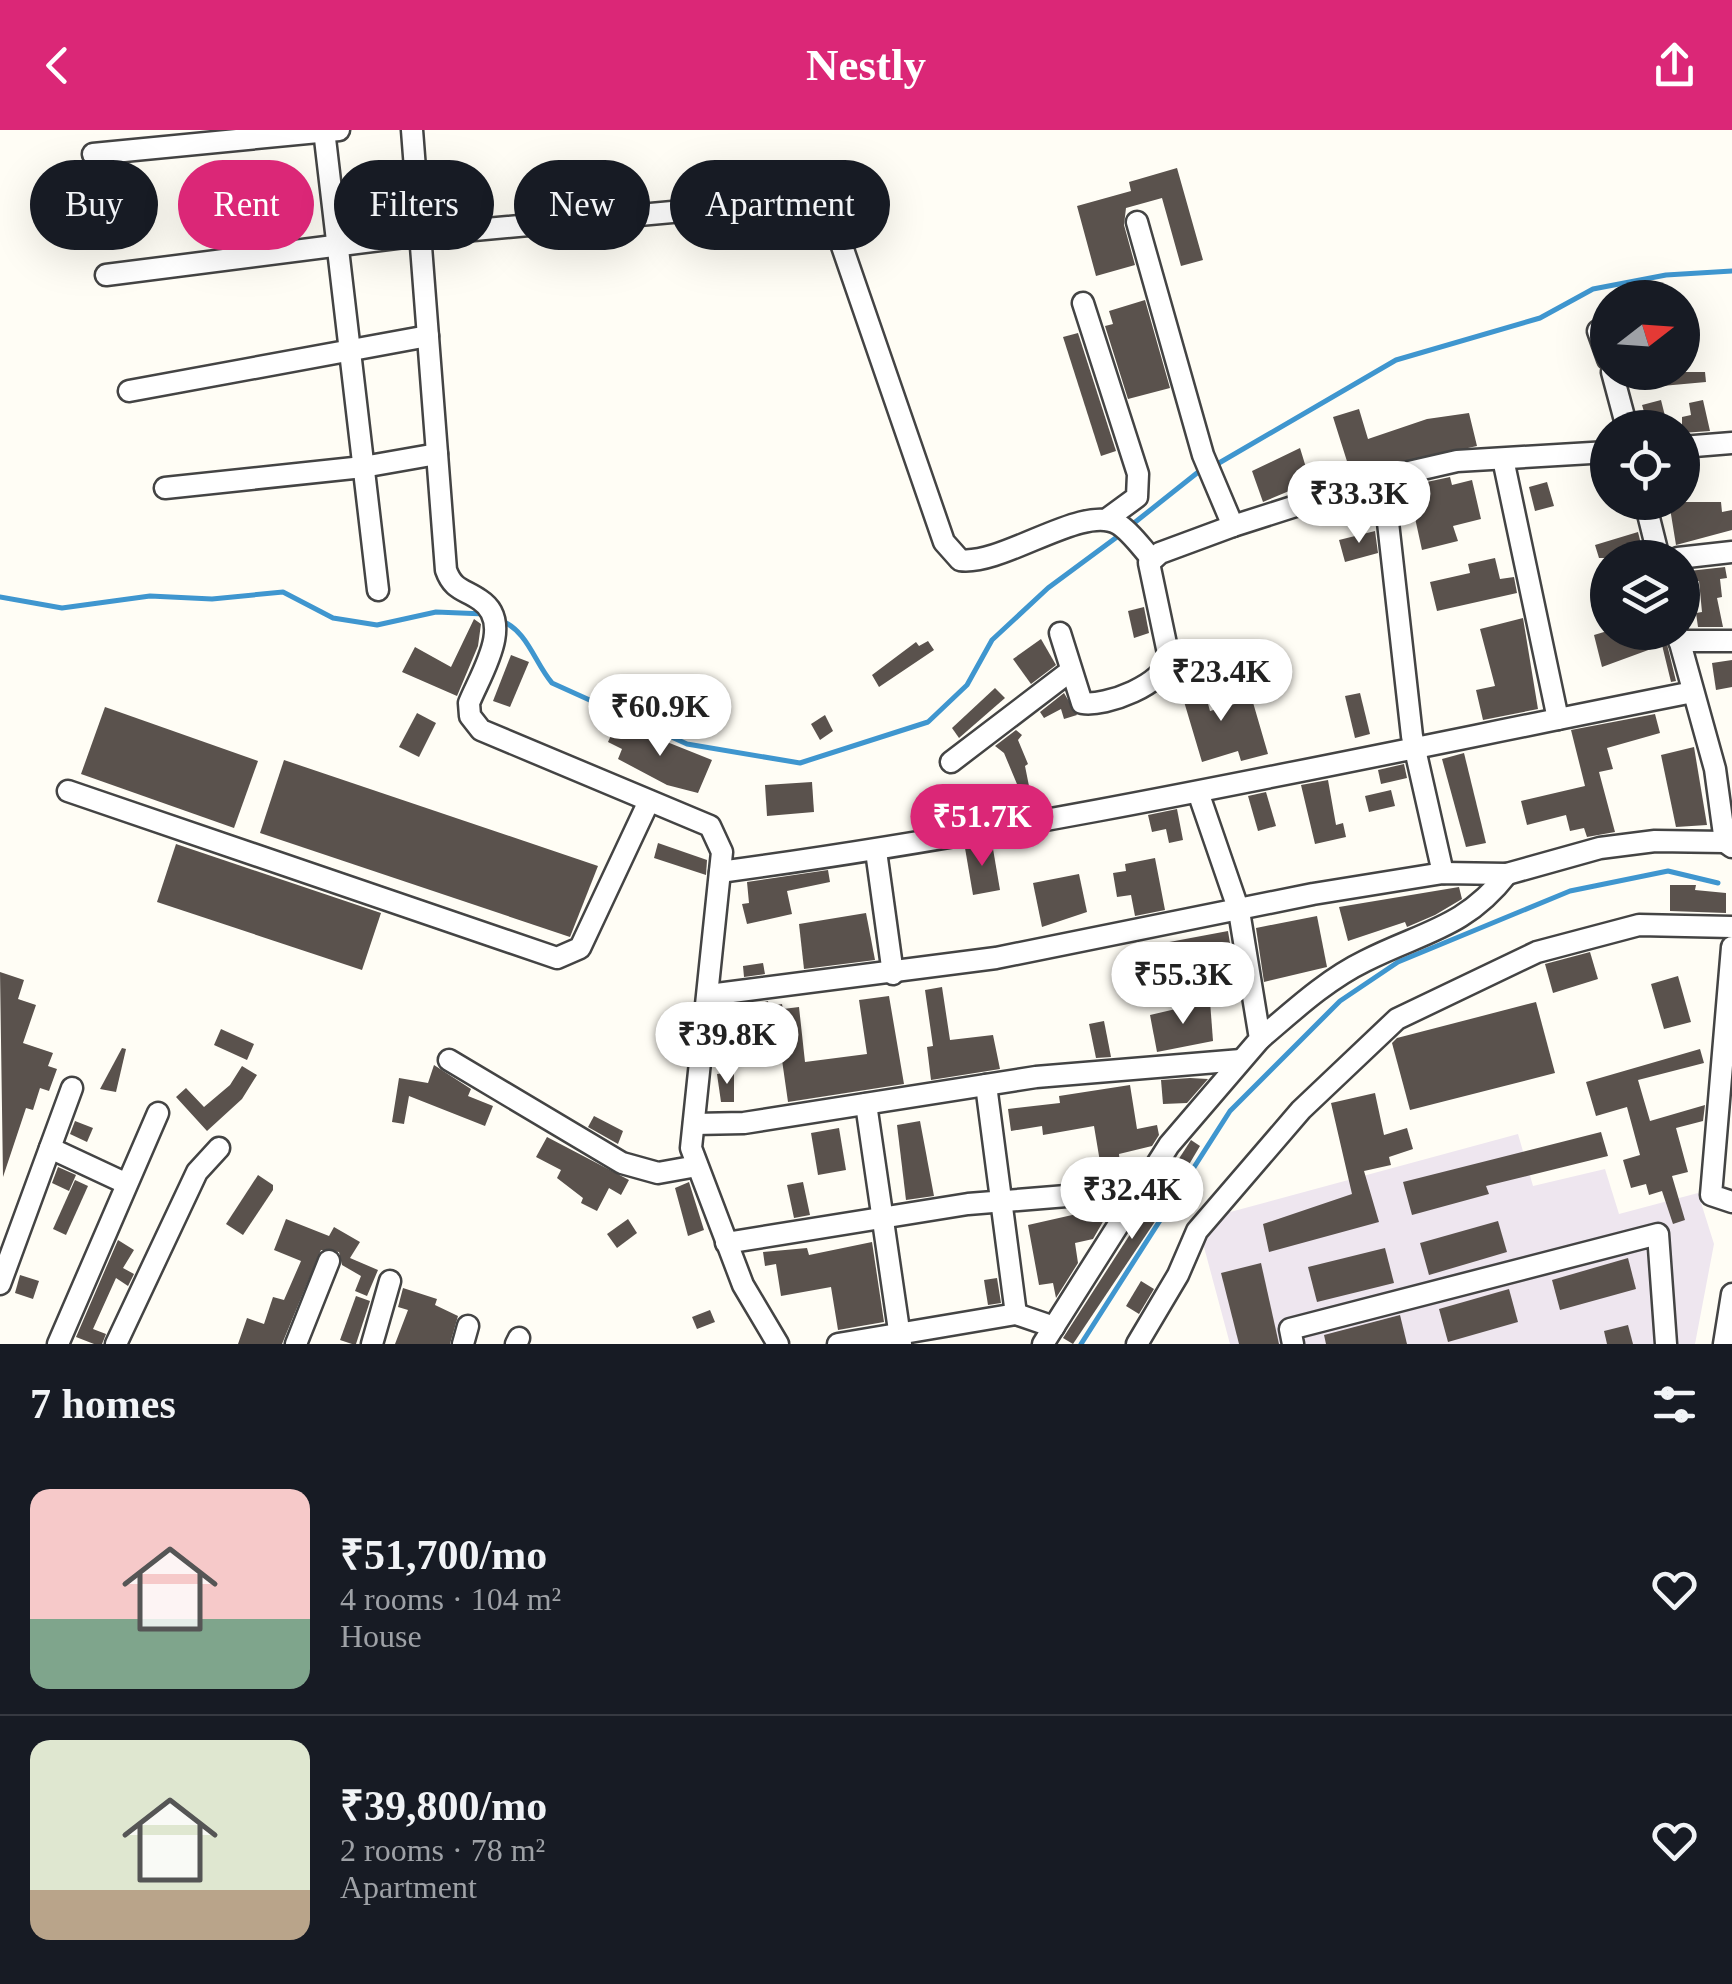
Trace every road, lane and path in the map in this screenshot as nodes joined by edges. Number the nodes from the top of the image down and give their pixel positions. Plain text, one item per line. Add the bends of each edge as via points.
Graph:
1 (412, 130) edge
2 (329, 131) edge
3 (93, 154) dead end
4 (414, 160) edge
5 (334, 197) edge
6 (1137, 222) dead end
7 (494, 228) edge
8 (334, 249) edge
9 (338, 250) edge
10 (421, 250) edge
11 (106, 276) dead end
12 (1083, 303) dead end
13 (428, 336) junction
14 (349, 349) junction
15 (129, 391) dead end
16 (1732, 444) edge
17 (1700, 446) edge
18 (1590, 453) edge
19 (437, 454) junction
20 (1503, 458) junction
21 (363, 467) junction
22 (1383, 478) junction
23 (165, 488) dead end
24 (1114, 522) junction
25 (1233, 526) junction
26 (1732, 552) edge
27 (1700, 556) edge
28 (1151, 558) junction
29 (378, 590) dead end
30 (1060, 633) dead end
31 (1700, 639) edge
32 (1732, 641) edge
33 (1682, 650) edge
34 (1069, 672) junction
35 (1693, 692) junction
36 (1558, 718) junction
37 (1414, 748) junction
38 (951, 762) dead end
39 (1723, 769) edge
40 (68, 791) dead end
41 (1198, 792) junction
42 (650, 801) junction
43 (1729, 845) edge
44 (876, 851) junction
45 (720, 872) junction
46 (1442, 873) junction
47 (1507, 874) junction
48 (1239, 911) junction
49 (1732, 927) edge
50 (1732, 947) edge
51 (892, 974) junction
52 (709, 995) junction
53 (1260, 1039) junction
54 (449, 1060) dead end
55 (1241, 1060) junction
56 (986, 1085) junction
57 (72, 1088) dead end
58 (866, 1104) junction
59 (158, 1113) dead end
60 (694, 1124) junction
61 (50, 1148) junction
62 (219, 1148) dead end
63 (697, 1166) junction
64 (126, 1183) junction
65 (1140, 1190) junction
66 (1001, 1202) junction
67 (1732, 1202) edge
68 (882, 1218) junction
69 (726, 1243) junction
70 (328, 1261) dead end
71 (390, 1281) dead end
72 (0, 1284) edge
73 (1732, 1294) edge
74 (1016, 1314) junction
75 (1048, 1335) edge
76 (900, 1339) edge
77 (58, 1344) edge
78 (116, 1344) edge
79 (296, 1344) edge
80 (372, 1344) edge
81 (778, 1344) edge
82 (838, 1344) edge
83 (1137, 1344) edge
84 (1294, 1344) edge
85 (1666, 1344) edge
86 (1724, 1344) edge

1 - 4 street
2 - 3 street
2 - 5 street
6 - 25 street via 1203,455
7 - 24 street via 815,199 835,226 951,553 970,562 1082,523
8 - 11 street
9 - 14 street
10 - 13 street
12 - 24 street via 1138,474 1136,496
13 - 14 street
13 - 19 street
14 - 15 street
14 - 21 street
16 - 17 street
18 - 20 street
19 - 21 street
19 - 42 street via 446,570 451,584 494,618 469,703 474,723
20 - 22 street
20 - 36 street
21 - 23 street
21 - 29 street
22 - 25 street
22 - 37 street
24 - 28 street
25 - 28 street
26 - 27 street
28 - 34 street via 1148,571 1169,658 1164,675 1086,705
30 - 34 street
31 - 32 street
33 - 35 street
34 - 38 street
35 - 36 street
35 - 39 street
36 - 37 street
37 - 41 street
37 - 46 street
39 - 43 street
40 - 42 street via 557,958 580,948
41 - 44 street
41 - 48 street
42 - 45 street via 710,826 722,847
43 - 47 street via 1655,841 1600,848
44 - 45 street
44 - 51 street
45 - 52 street
46 - 47 street
46 - 48 street
47 - 53 street via 1470,913 1363,962
48 - 51 street
48 - 53 street
49 - 83 street via 1639,926 1538,952 1398,1019 1300,1110 1198,1231
50 - 67 street via 1711,1195
51 - 52 street
52 - 60 street
53 - 55 street
54 - 63 street via 622,1163 658,1172
55 - 56 street
55 - 65 street
56 - 58 street
56 - 66 street
57 - 61 street
58 - 60 street
58 - 68 street
59 - 64 street
60 - 63 street via 690,1148
61 - 64 street
61 - 72 street
62 - 78 street via 196,1172
63 - 69 street
64 - 77 street
65 - 66 street
65 - 75 street
66 - 68 street
66 - 74 street
68 - 69 street
68 - 76 street
69 - 81 street
70 - 79 street
71 - 80 street
73 - 86 street
74 - 75 street
74 - 76 street
76 - 82 street
84 - 85 street via 1290,1329 1658,1234

